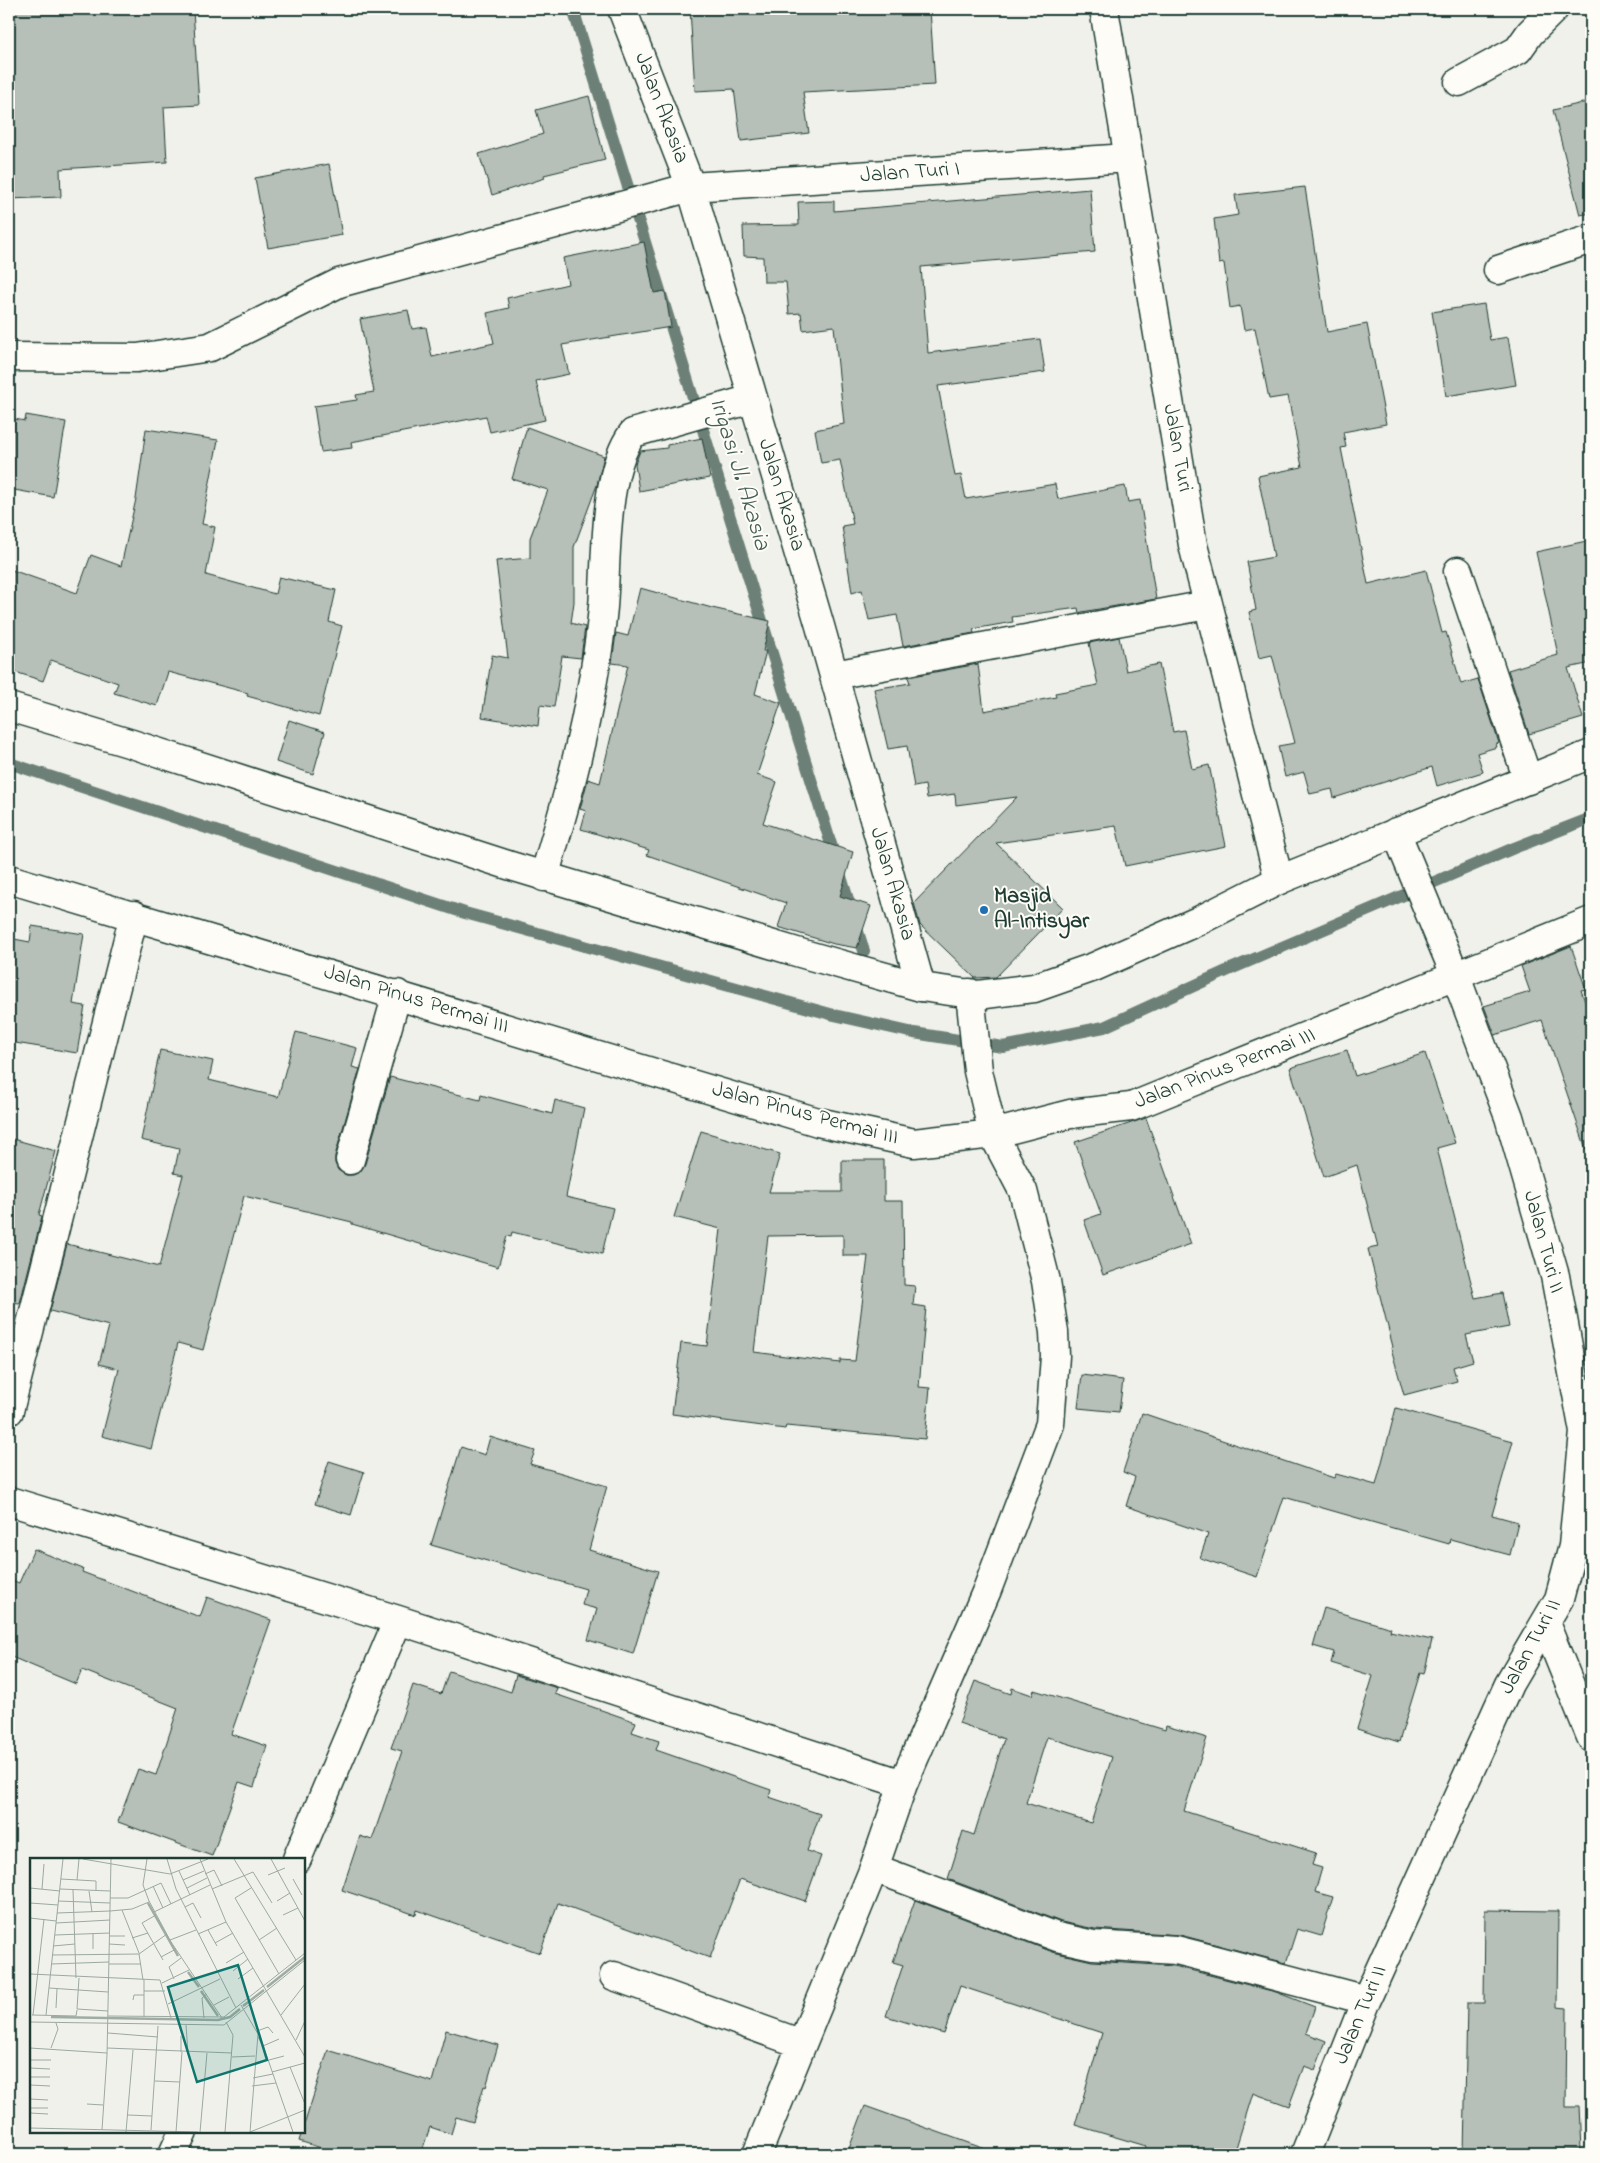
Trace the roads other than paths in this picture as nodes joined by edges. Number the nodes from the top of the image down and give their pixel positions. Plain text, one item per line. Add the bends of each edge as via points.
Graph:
1 (622, 9) edge
2 (1104, 9) edge
3 (1554, 9) edge
4 (1459, 82) dead end
5 (1128, 158) junction
6 (691, 188) junction
7 (1591, 239) edge
8 (1498, 270) dead end
9 (9, 357) edge
10 (752, 399) junction
11 (1458, 571) dead end
12 (1207, 605) junction
13 (834, 675) junction
14 (9, 707) edge
15 (1591, 754) edge
16 (1528, 780) junction
17 (1396, 832) junction
18 (544, 877) junction
19 (9, 878) edge
20 (1279, 880) junction
21 (134, 915) junction
22 (1591, 921) edge
23 (1456, 977) junction
24 (921, 987) junction
25 (397, 994) junction
26 (970, 994) junction
27 (993, 1134) junction
28 (350, 1160) dead end
29 (9, 1411) edge
30 (1585, 1490) edge
31 (9, 1502) edge
32 (398, 1620) junction
33 (1545, 1624) junction
34 (1591, 1737) edge
35 (903, 1784) junction
36 (297, 1858) edge
37 (874, 1868) junction
38 (614, 1976) dead end
39 (1366, 2000) junction
40 (802, 2044) junction
41 (183, 2133) edge
42 (173, 2154) edge
43 (757, 2154) edge
44 (1305, 2154) edge

1 - 6 street, Jalan Akasia
2 - 5 street, Jalan Turi
3 - 4 street via 1518,50
5 - 6 street, Jalan Turi I
5 - 12 street, Jalan Turi via 1193,545
6 - 9 street, Jalan Turi I via 339,283 210,347 137,358
6 - 10 street, Jalan Akasia
7 - 8 street
10 - 13 street, Jalan Akasia
10 - 18 street via 632,433 623,446 611,500 594,675 567,801
11 - 16 street
12 - 13 street
12 - 20 street, Jalan Turi
13 - 24 street, Jalan Akasia
14 - 18 street
15 - 16 street
16 - 17 street
17 - 20 street
17 - 23 street, Jalan Turi II
18 - 24 street
19 - 21 street, Jalan Pinus Permai III
20 - 26 street via 1198,921 1094,966 1034,988
21 - 25 street, Jalan Pinus Permai III
21 - 29 street
22 - 23 street, Jalan Pinus Permai III
23 - 27 street, Jalan Pinus Permai III via 1131,1107 1070,1114
23 - 30 street, Jalan Turi II via 1509,1117 1555,1276 1584,1432
24 - 26 street
25 - 27 street, Jalan Pinus Permai III via 818,1122 914,1143
25 - 28 street
26 - 27 street via 978,1071
27 - 35 street via 1024,1191 1046,1280 1056,1356 1050,1424 987,1590
30 - 33 street, Jalan Turi II via 1559,1599
31 - 32 street
32 - 35 street
32 - 36 street
33 - 34 street
33 - 39 street, Jalan Turi II via 1509,1684
35 - 37 street
37 - 39 street via 1057,1937 1093,1945 1196,1954
37 - 40 street
38 - 40 street
39 - 44 street, Jalan Turi II
40 - 43 street
41 - 42 street

